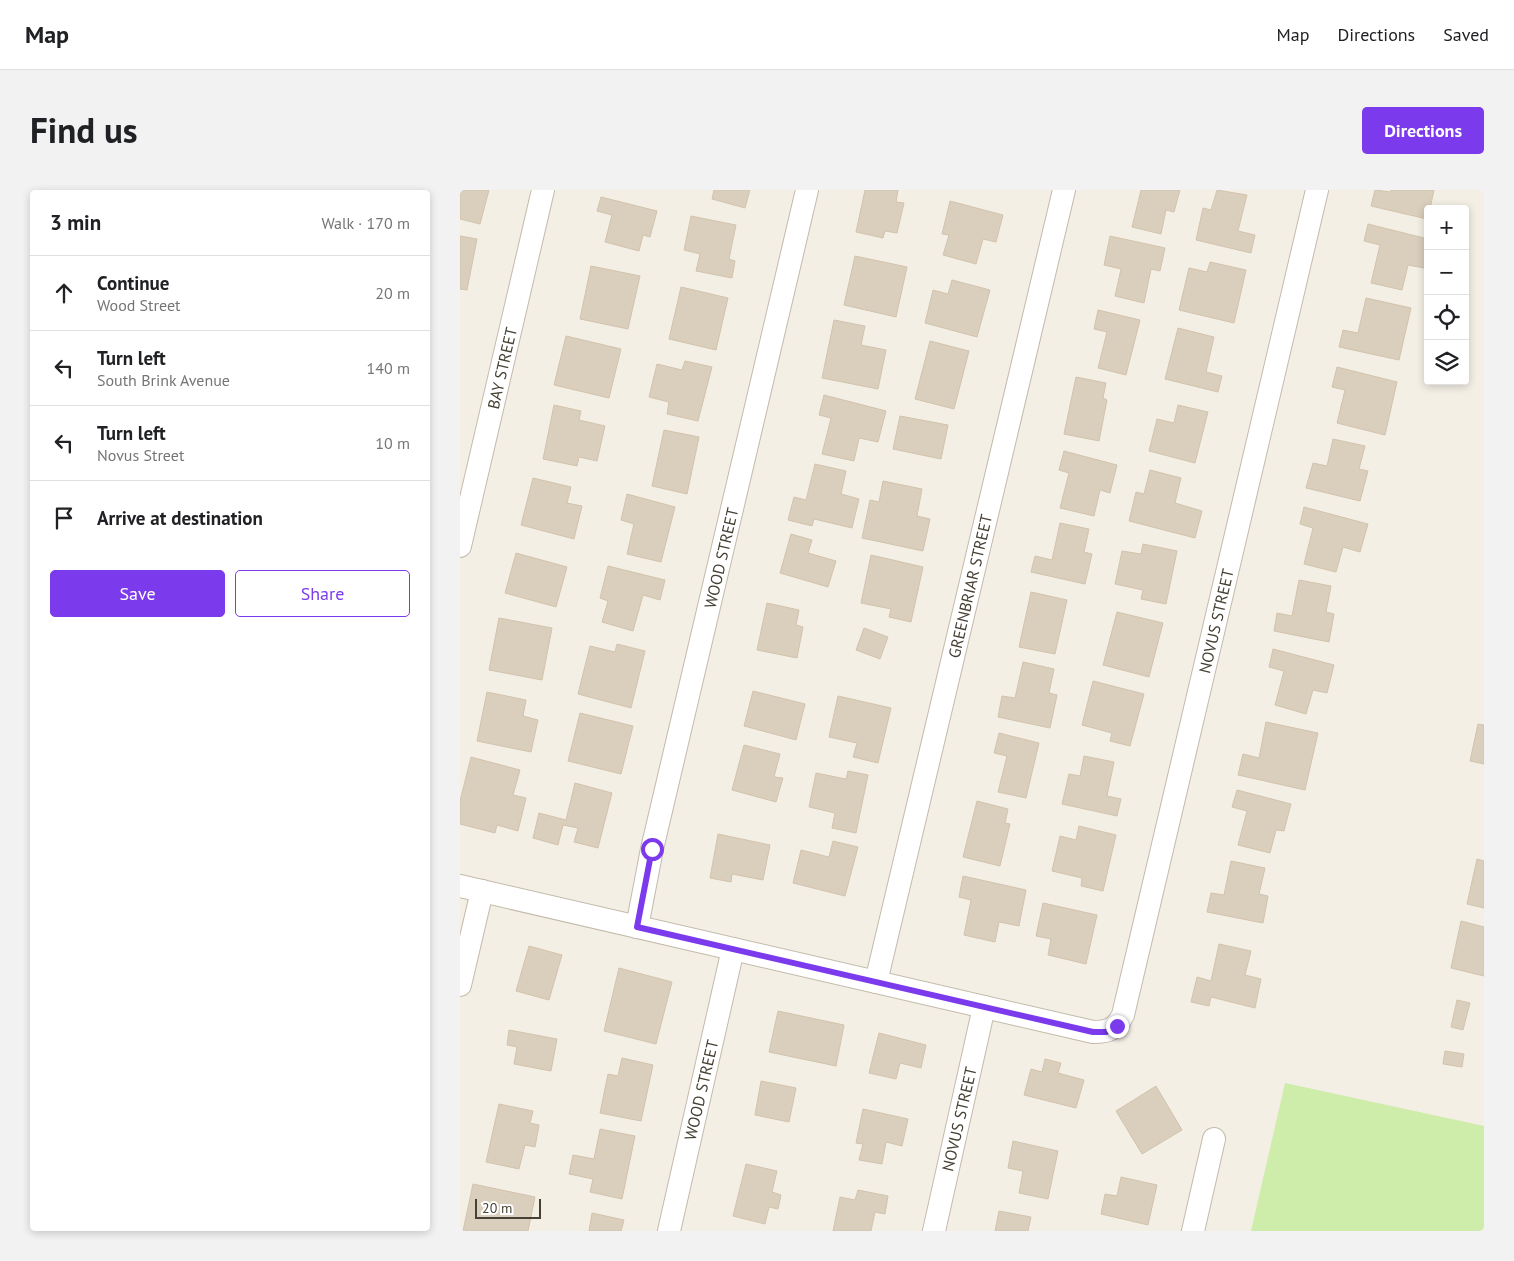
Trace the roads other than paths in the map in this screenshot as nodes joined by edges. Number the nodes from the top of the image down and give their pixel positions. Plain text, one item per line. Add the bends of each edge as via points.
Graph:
1 (543, 190) edge
2 (807, 190) edge
3 (1064, 190) edge
4 (1317, 190) edge
5 (460, 546) edge
6 (460, 886) edge
7 (482, 890) junction
8 (637, 927) junction
9 (733, 949) junction
10 (876, 982) junction
11 (460, 985) edge
12 (984, 1007) junction
13 (1214, 1139) dead end
14 (669, 1231) edge
15 (934, 1231) edge
16 (1193, 1231) edge

1 - 5 street, BAY STREET
2 - 8 street, WOOD STREET via 652,849
3 - 10 street, GREENBRIAR STREET
4 - 12 street, NOVUS STREET via 1123,1015 1112,1029 1093,1032
6 - 7 street
7 - 8 street
7 - 11 street
8 - 9 street
9 - 10 street
9 - 14 street, WOOD STREET
10 - 12 street
12 - 15 street, NOVUS STREET
13 - 16 street

